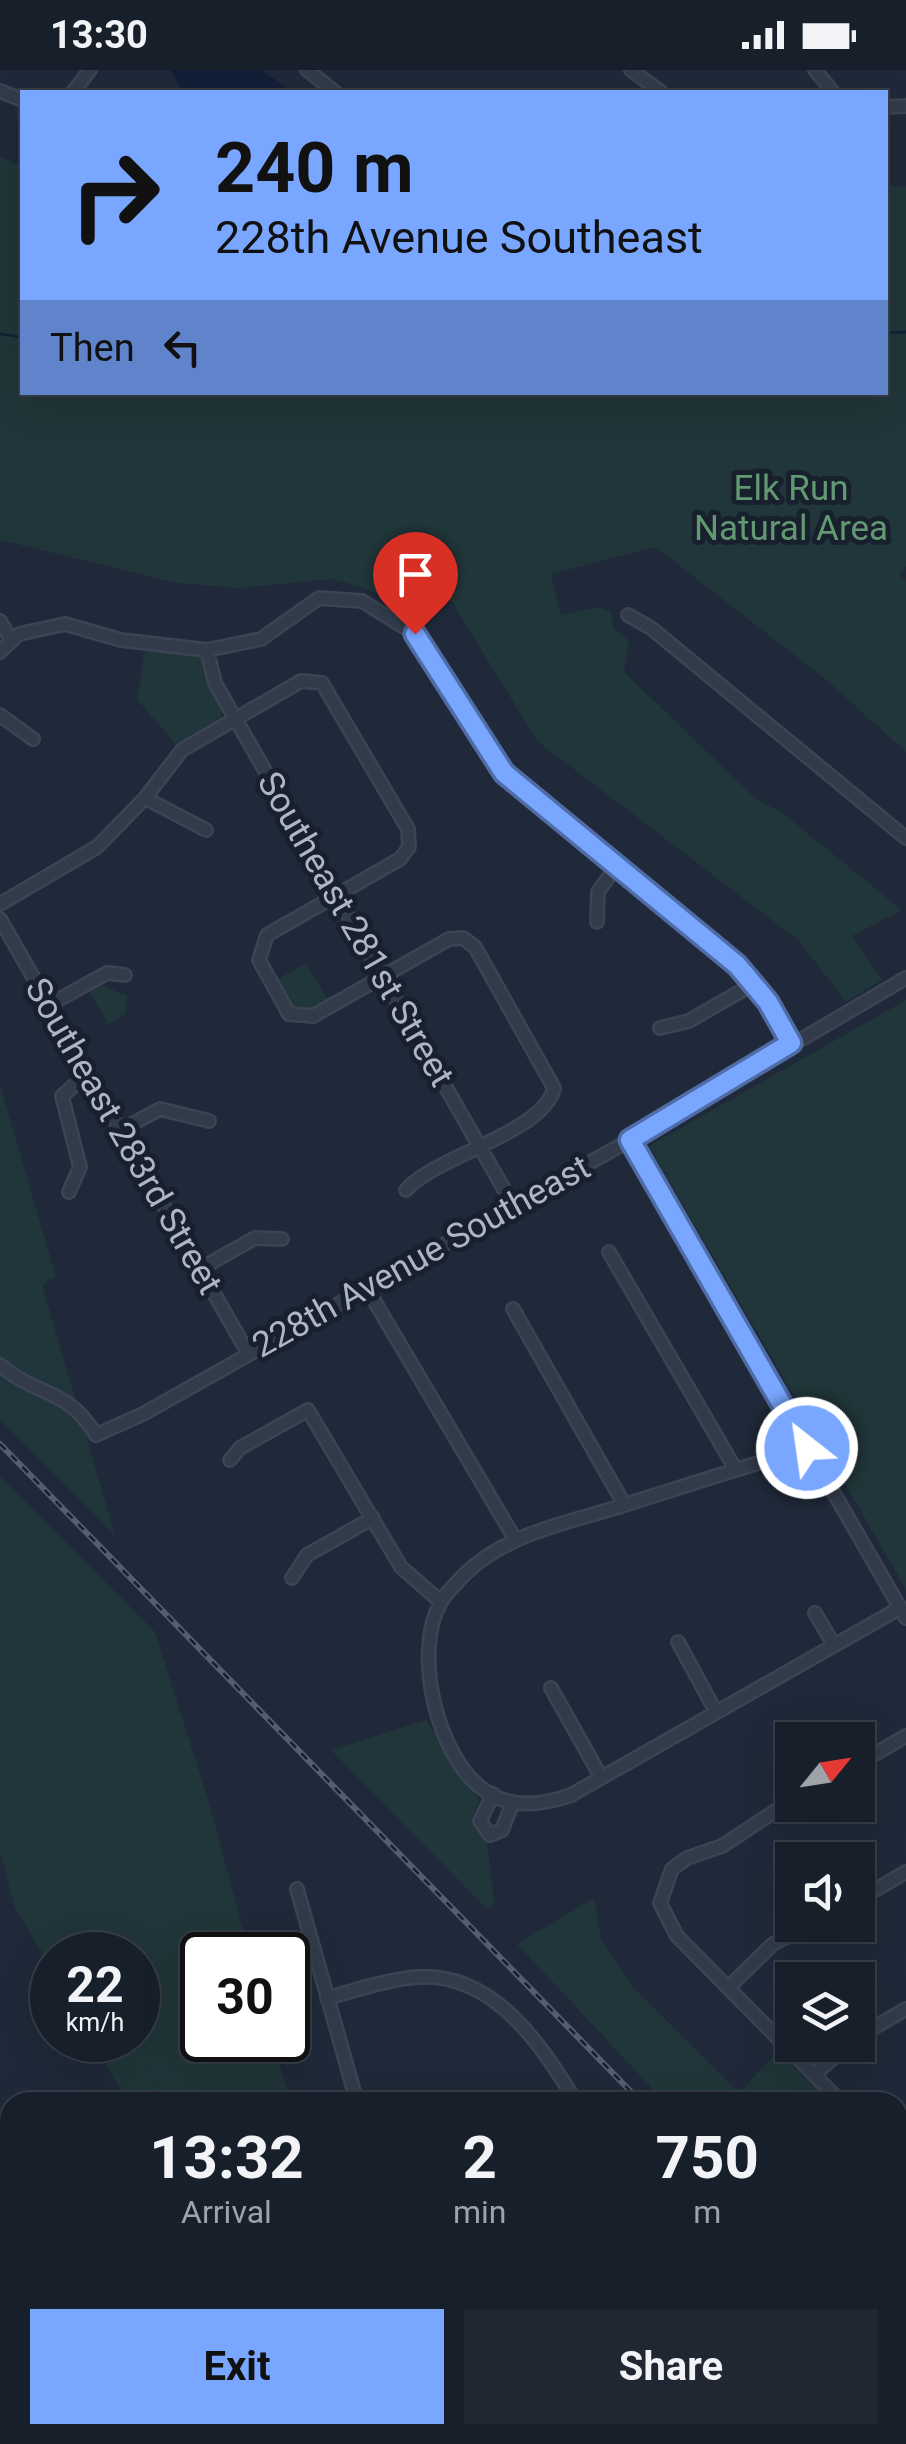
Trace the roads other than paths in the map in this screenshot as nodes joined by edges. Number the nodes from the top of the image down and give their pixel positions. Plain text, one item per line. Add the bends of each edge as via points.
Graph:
1 (90, 70) edge
2 (307, 70) edge
3 (631, 70) edge
4 (815, 70) edge
5 (75, 90) edge
6 (332, 90) edge
7 (658, 90) edge
8 (831, 90) edge
9 (628, 615) dead end
10 (0, 621) edge
11 (10, 638) junction
12 (207, 650) junction
13 (0, 652) edge
14 (0, 715) edge
15 (234, 718) junction
16 (33, 740) dead end
17 (146, 798) junction
18 (206, 830) dead end
19 (906, 838) edge
20 (615, 868) junction
21 (336, 896) junction
22 (0, 904) edge
23 (0, 919) edge
24 (597, 922) dead end
25 (126, 975) dead end
26 (383, 977) junction
27 (906, 978) edge
28 (754, 983) junction
29 (49, 1005) junction
30 (660, 1028) dead end
31 (791, 1043) junction
32 (90, 1072) junction
33 (209, 1121) dead end
34 (121, 1130) junction
35 (630, 1140) junction
36 (480, 1146) junction
37 (406, 1190) dead end
38 (69, 1192) dead end
39 (514, 1204) junction
40 (282, 1239) dead end
41 (608, 1252) dead end
42 (200, 1269) junction
43 (366, 1287) junction
44 (513, 1310) dead end
45 (248, 1353) junction
46 (0, 1365) edge
47 (807, 1448) junction
48 (230, 1460) dead end
49 (736, 1470) junction
50 (624, 1504) junction
51 (372, 1518) junction
52 (515, 1539) junction
53 (292, 1578) dead end
54 (440, 1602) junction
55 (815, 1613) dead end
56 (903, 1613) edge
57 (678, 1642) dead end
58 (834, 1645) junction
59 (551, 1688) dead end
60 (716, 1712) junction
61 (906, 1736) edge
62 (875, 1754) edge
63 (602, 1777) junction
64 (493, 1794) junction
65 (513, 1802) junction
66 (775, 1811) edge
67 (906, 1872) edge
68 (297, 1889) dead end
69 (875, 1890) edge
70 (778, 1942) edge
71 (730, 1986) junction
72 (327, 1998) junction
73 (906, 2009) edge
74 (875, 2026) edge
75 (829, 2062) edge
76 (814, 2076) junction
77 (354, 2092) edge
78 (569, 2092) edge
79 (831, 2092) edge

1 - 5 street
2 - 6 street
3 - 7 street
4 - 8 street
9 - 19 street
10 - 11 street
11 - 12 street via 36,626 65,624 120,640
11 - 13 street
12 - 15 street, Southeast 281st Street via 214,683
12 - 20 street via 261,639 318,598 346,597 382,610 415,634 494,763
14 - 16 street
15 - 17 street via 182,750
15 - 21 street, Southeast 281st Street
15 - 21 street via 314,680 326,688 408,829 409,847 400,859
17 - 18 street
17 - 22 street via 86,855
20 - 24 street via 598,892
20 - 28 street
21 - 26 street, Southeast 281st Street
21 - 26 street via 274,928 259,950 284,1007 296,1016 313,1016
23 - 29 street, Southeast 283rd Street
25 - 29 street via 107,974
26 - 36 street, Southeast 281st Street
26 - 36 street via 463,938 475,947 553,1082 544,1108
27 - 31 street, 228th Avenue Southeast
28 - 30 street via 689,1021
28 - 31 street
29 - 32 street, Southeast 283rd Street
31 - 35 street, 228th Avenue Southeast
32 - 34 street, Southeast 283rd Street
32 - 38 street via 62,1096 80,1168
33 - 34 street via 160,1109
34 - 42 street, Southeast 283rd Street
35 - 39 street, 228th Avenue Southeast
35 - 47 street
36 - 37 street via 426,1172
36 - 39 street, Southeast 281st Street
39 - 43 street, 228th Avenue Southeast
40 - 42 street via 254,1238
41 - 49 street
42 - 45 street, Southeast 283rd Street
43 - 45 street, 228th Avenue Southeast
43 - 52 street
44 - 50 street
45 - 46 street, 228th Avenue Southeast via 96,1435 66,1398 22,1382
47 - 49 street
47 - 56 street
48 - 51 street via 308,1410
49 - 50 street
50 - 52 street
51 - 53 street via 307,1555
51 - 54 street via 401,1567
52 - 54 street via 467,1572
54 - 64 street via 429,1643 431,1697 468,1772
55 - 58 street
56 - 58 street
57 - 60 street
58 - 60 street
59 - 63 street
60 - 63 street
61 - 62 street
63 - 65 street via 554,1802
64 - 65 street
64 - 65 street via 480,1822 490,1835 502,1830
66 - 71 street via 722,1846 678,1864 661,1894 671,1929
67 - 69 street
68 - 72 street
70 - 71 street
71 - 76 street
72 - 77 street
72 - 78 street via 398,1980 440,1979 480,1991 536,2042
73 - 74 street
75 - 76 street
76 - 79 street

